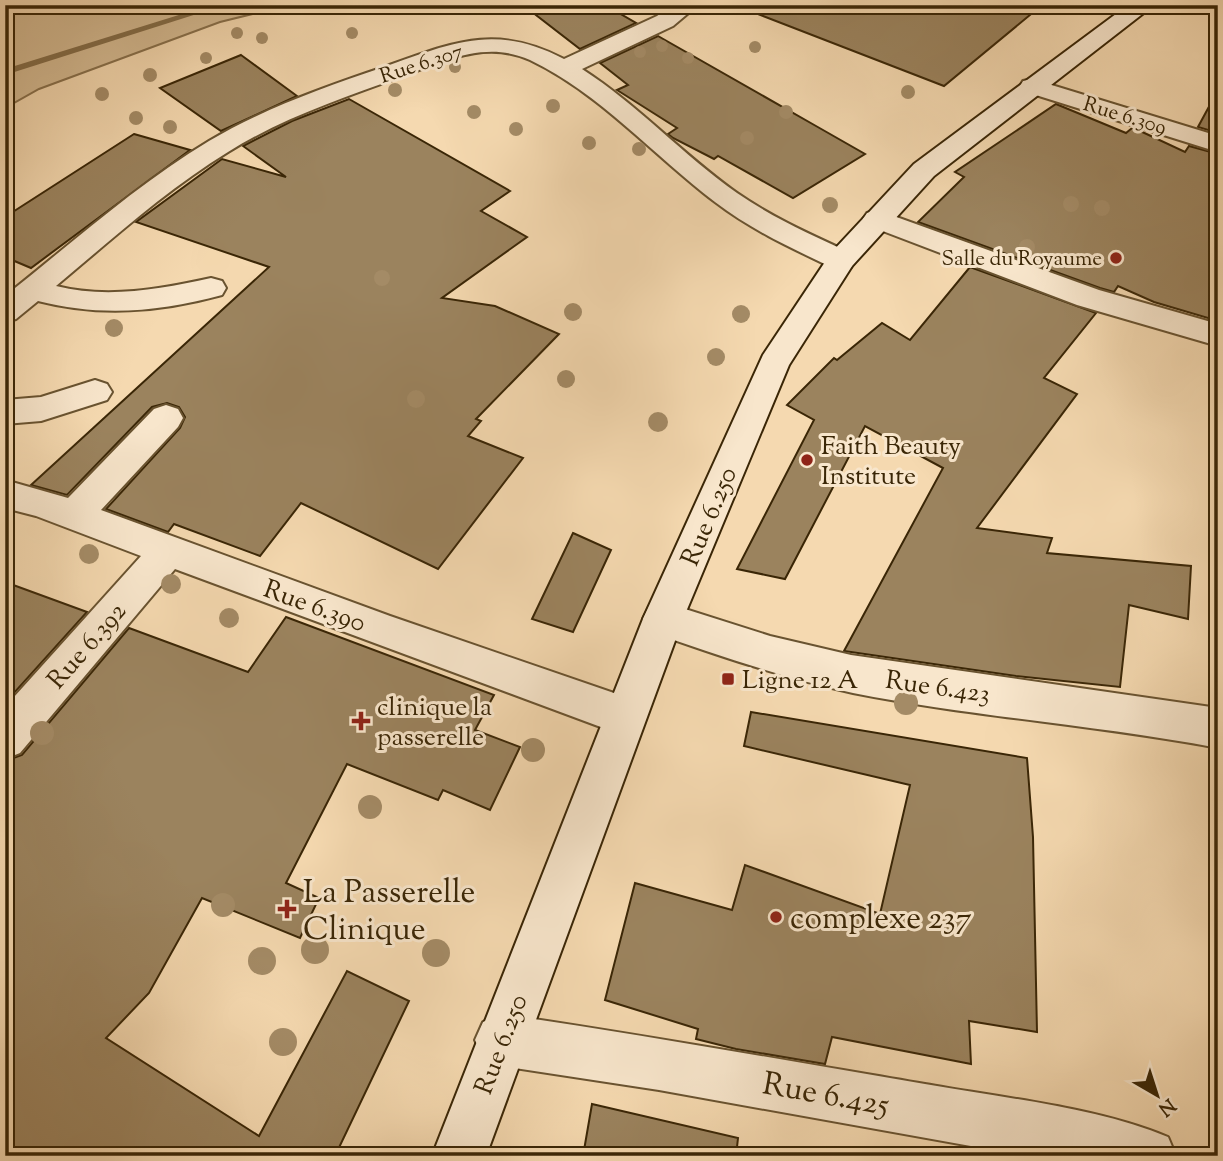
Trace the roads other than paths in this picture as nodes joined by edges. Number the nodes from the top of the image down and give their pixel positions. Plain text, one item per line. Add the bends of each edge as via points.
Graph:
1 (687, 5) edge
2 (1143, 5) edge
3 (564, 69) junction
4 (1032, 86) junction
5 (1218, 144) edge
6 (877, 219) junction
7 (841, 260) junction
8 (211, 288) dead end
9 (33, 290) junction
10 (5, 312) edge
11 (1218, 335) edge
12 (95, 392) dead end
13 (5, 412) edge
14 (166, 418) dead end
15 (5, 494) edge
16 (73, 516) junction
17 (168, 551) junction
18 (663, 619) junction
19 (625, 716) junction
20 (1218, 728) edge
21 (5, 739) edge
22 (501, 1040) junction
23 (458, 1156) edge
24 (1149, 1156) edge

1 - 3 street via 665,22
2 - 4 street, Rue 6.250
3 - 7 street, Rue 6.307 via 654,135 725,197 758,219
3 - 9 street, Rue 6.307 via 507,45 480,45 454,50 318,100 254,128 198,160
4 - 5 street, Rue 6.309
4 - 6 street, Rue 6.250 via 924,170
6 - 7 street, Rue 6.250
6 - 11 street via 1074,294
7 - 18 street, Rue 6.250 via 774,363
8 - 9 street via 136,301 75,300
9 - 10 street, Rue 6.307
12 - 13 street via 41,409
14 - 16 street
15 - 16 street, Rue 6.390
16 - 17 street, Rue 6.390
17 - 19 street, Rue 6.390
17 - 21 street, Rue 6.392
18 - 19 street, Rue 6.250
18 - 20 street, Rue 6.423 via 748,649 878,678 1135,712
19 - 22 street, Rue 6.250
22 - 23 street, Rue 6.250
22 - 24 street, Rue 6.425 via 1008,1126

